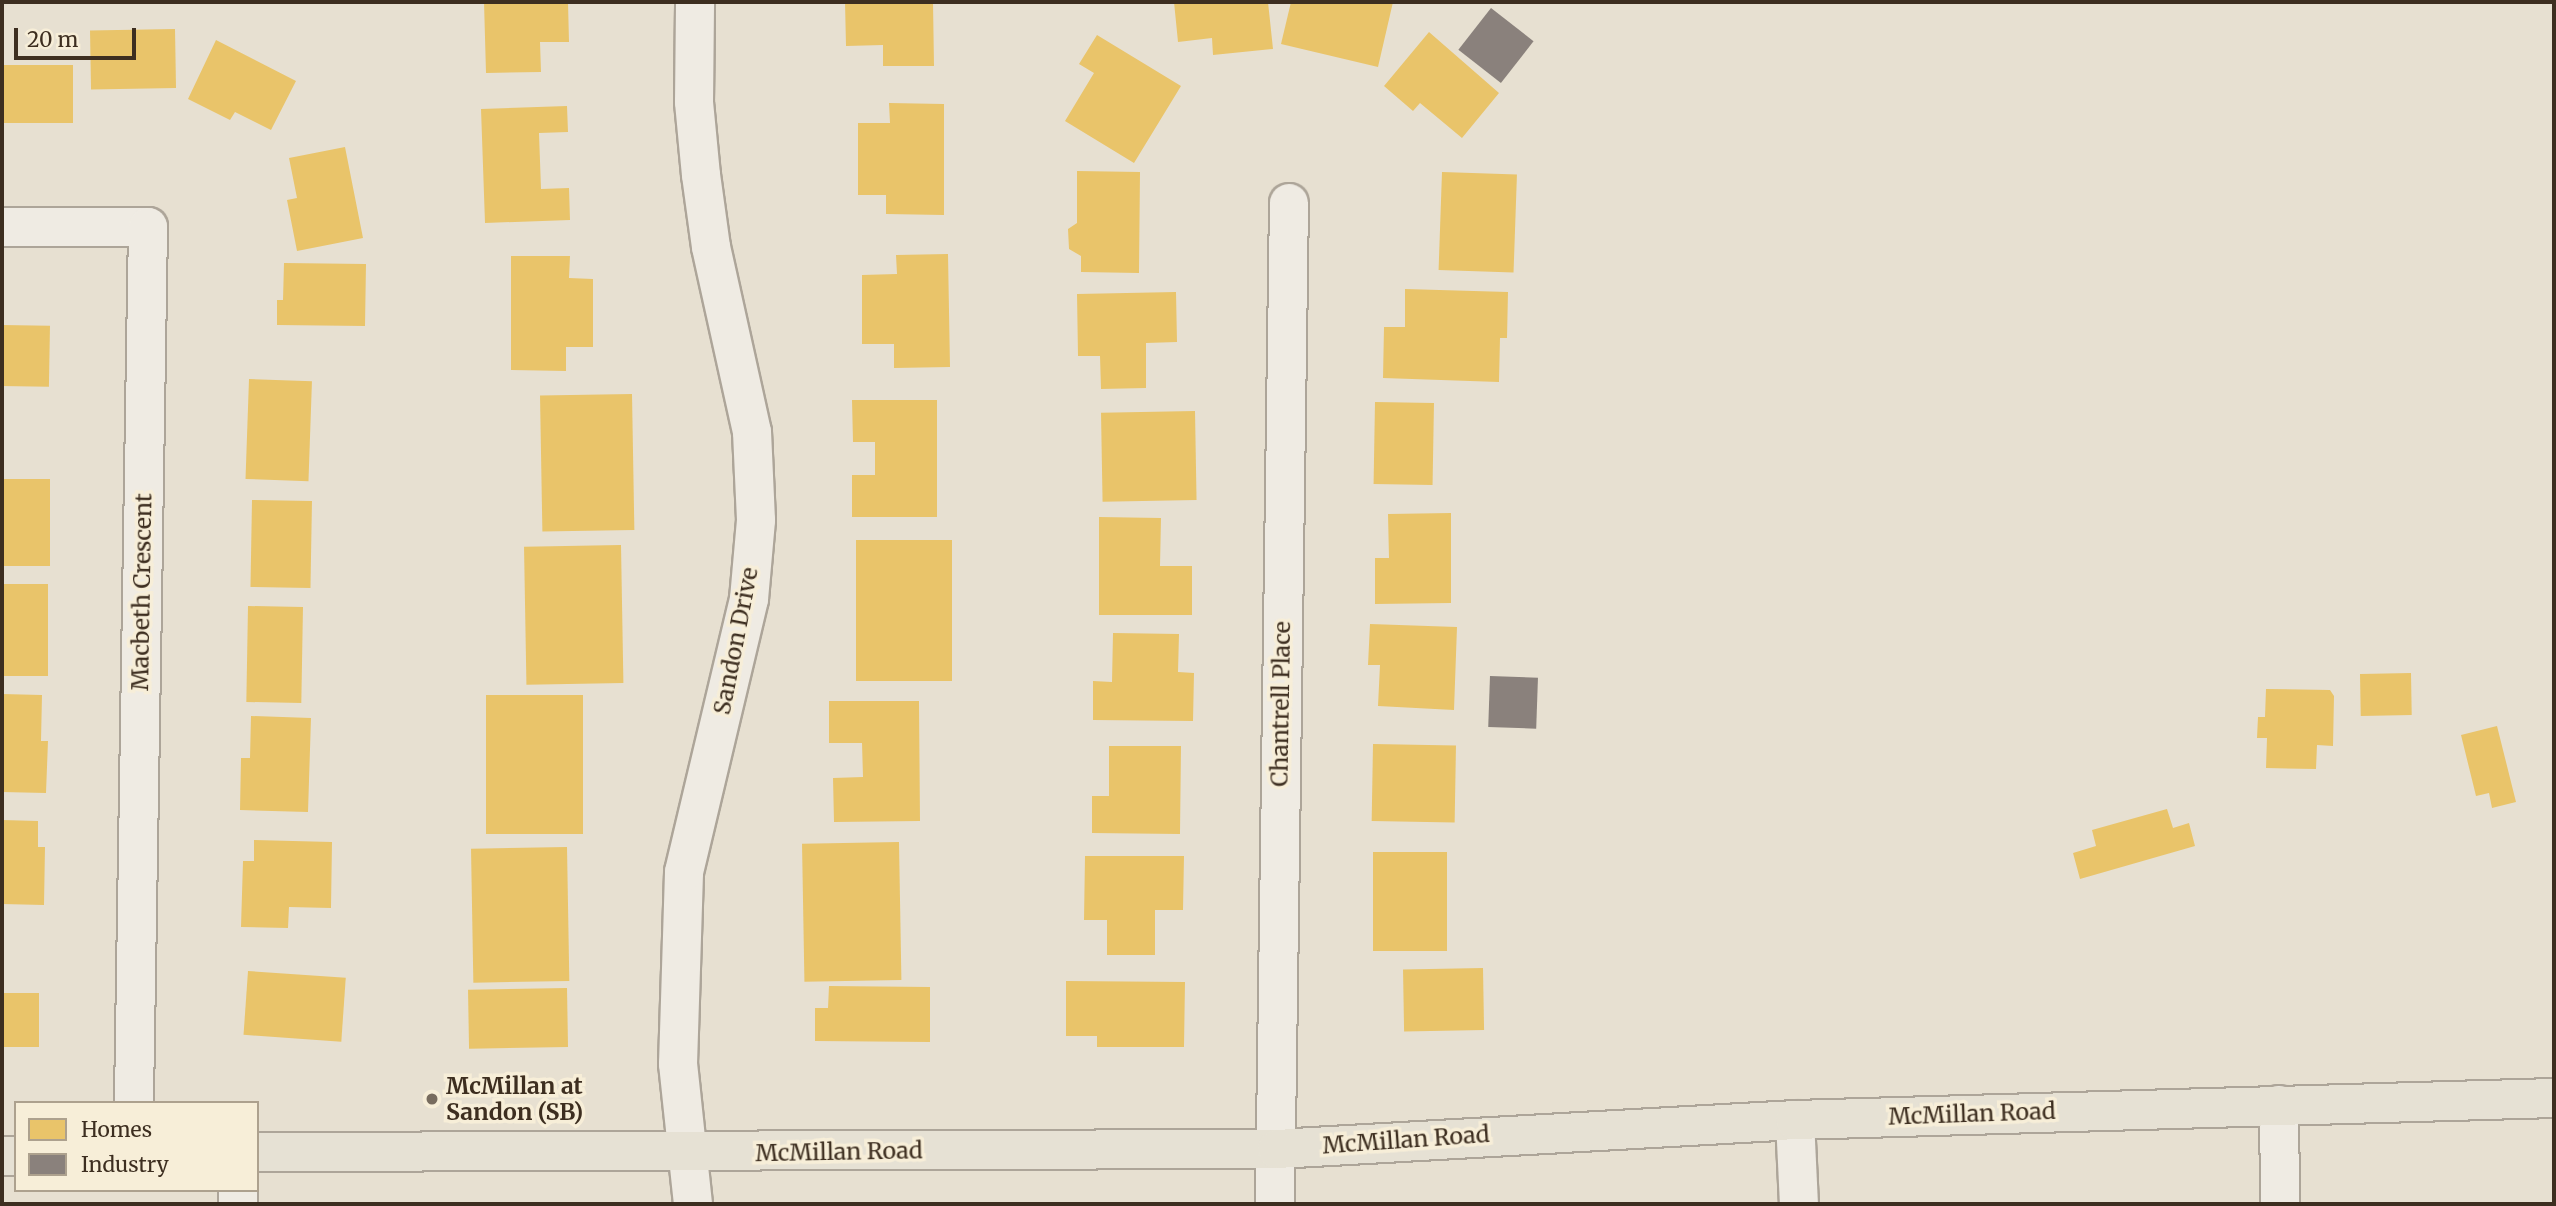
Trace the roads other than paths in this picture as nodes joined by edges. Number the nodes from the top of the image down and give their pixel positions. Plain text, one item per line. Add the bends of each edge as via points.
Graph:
1 (695, 2) edge
2 (1289, 203) dead end
3 (2, 227) edge
4 (2554, 1098) edge
5 (134, 1101) edge
6 (2279, 1105) junction
7 (1795, 1120) junction
8 (1277, 1149) junction
9 (259, 1153) edge
10 (686, 1154) junction
11 (693, 1204) edge
12 (1275, 1204) edge
13 (1799, 1204) edge
14 (2280, 1204) edge

1 - 10 street, Sandon Drive via 694,102 701,175 711,247 752,432 756,520 749,599 684,872 678,1064
2 - 8 street, Chantrell Place
3 - 5 street, Macbeth Crescent via 148,227
4 - 6 main road, McMillan Road
6 - 7 main road, McMillan Road
6 - 14 street
7 - 8 main road, McMillan Road
7 - 13 street
8 - 10 main road, McMillan Road
8 - 12 street, Chantrell Place
9 - 10 main road, McMillan Road
10 - 11 street, Sandon Drive

